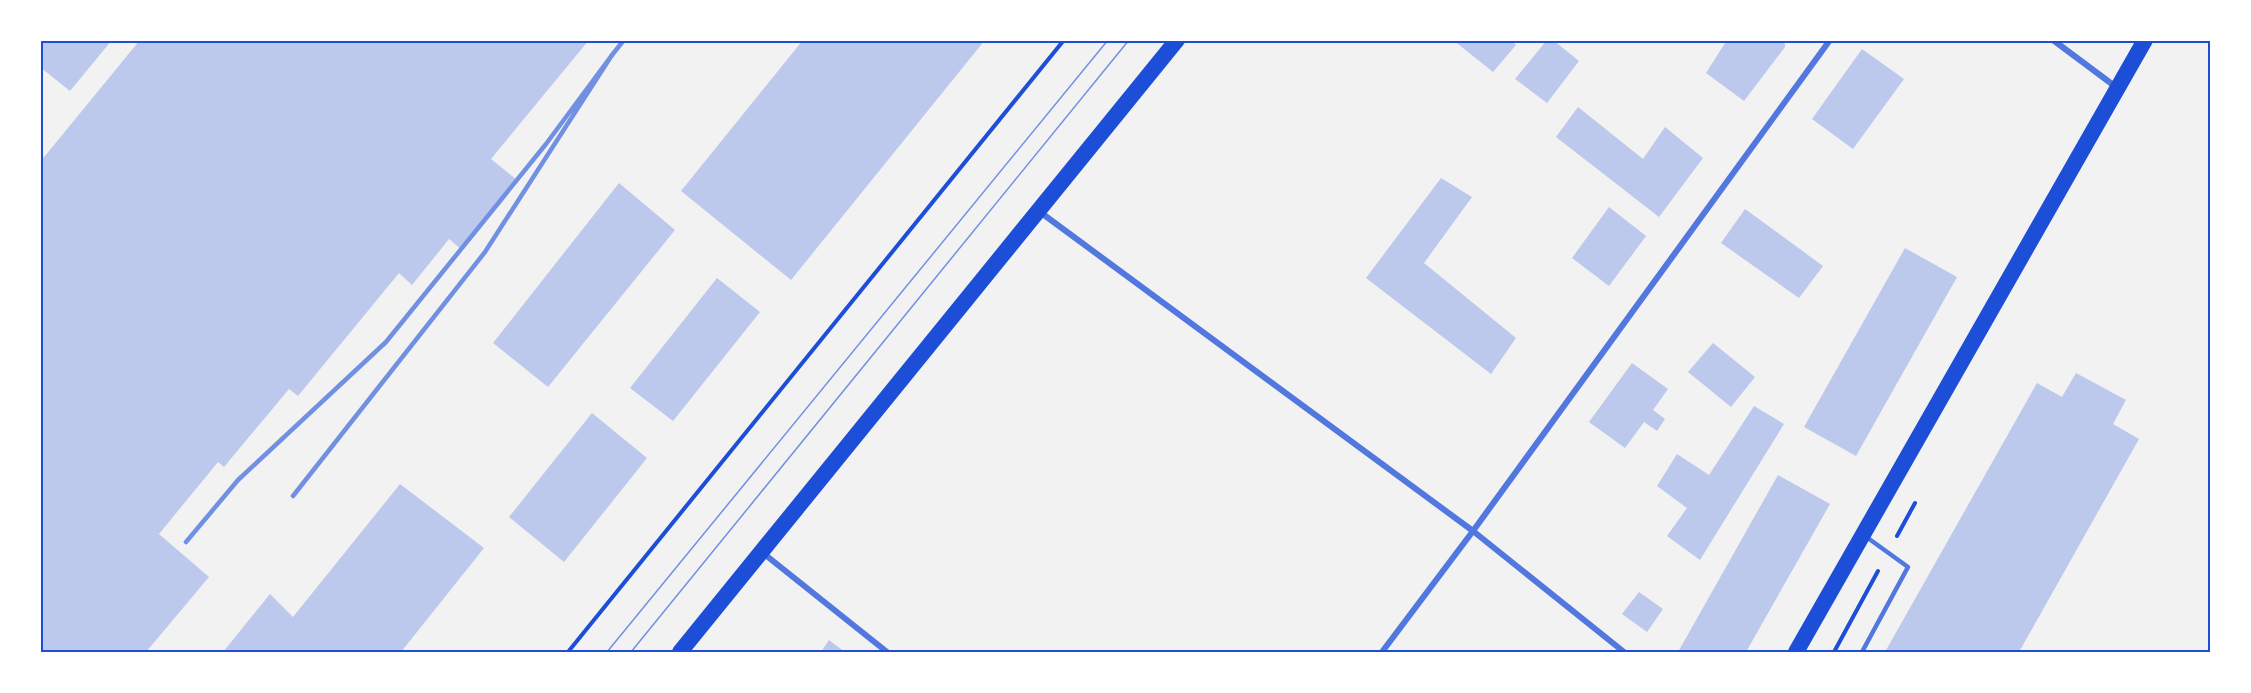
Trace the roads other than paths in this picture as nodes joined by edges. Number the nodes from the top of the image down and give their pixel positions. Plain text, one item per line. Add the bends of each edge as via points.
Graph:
1 (1177, 40) edge
2 (1830, 40) edge
3 (2053, 40) edge
4 (2145, 40) edge
5 (2119, 89) junction
6 (1038, 211) junction
7 (1473, 531) junction
8 (1864, 535) junction
9 (761, 552) junction
10 (680, 652) edge
11 (887, 652) edge
12 (1382, 652) edge
13 (1624, 652) edge
14 (1796, 652) edge
15 (1862, 652) edge

1 - 6 highway
2 - 7 street
3 - 5 street
4 - 5 highway
5 - 8 highway
6 - 7 street
6 - 9 highway
7 - 12 street
7 - 13 street
8 - 14 highway
8 - 15 lane via 1908,567
9 - 10 highway
9 - 11 street

